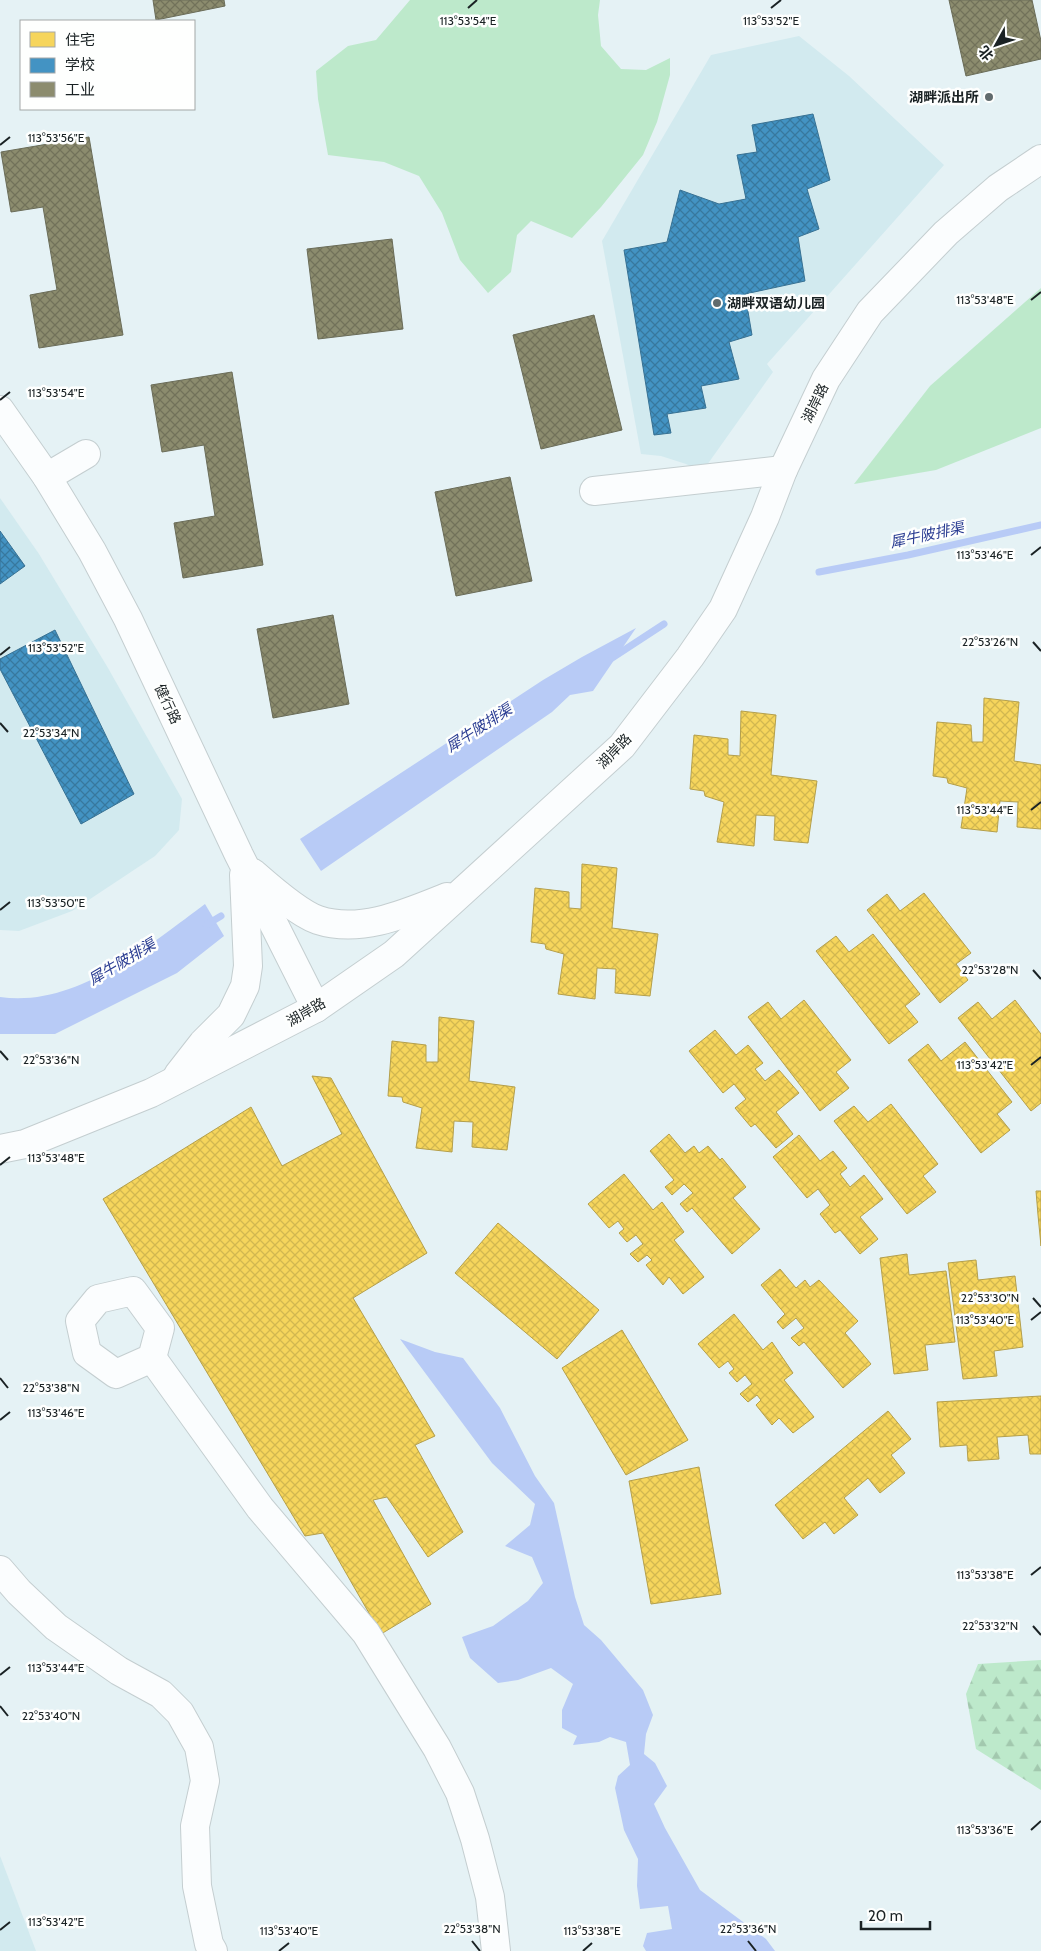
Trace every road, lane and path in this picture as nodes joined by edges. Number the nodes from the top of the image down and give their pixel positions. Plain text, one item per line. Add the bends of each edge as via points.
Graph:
1 (1041, 159) edge
2 (0, 410) edge
3 (86, 454) dead end
4 (782, 470) junction
5 (47, 477) junction
6 (594, 491) dead end
7 (244, 866) junction
8 (461, 892) junction
9 (316, 1008) junction
10 (173, 1082) junction
11 (0, 1149) edge
12 (152, 1358) dead end
13 (0, 1570) edge
14 (213, 1951) edge
15 (496, 1951) edge

1 - 4 street, 湖岸路 via 998,188 946,233 870,312 826,379
2 - 5 street, 健行路
3 - 5 street
4 - 6 street
4 - 8 street, 湖岸路 via 765,517 723,608 667,687 622,746
5 - 7 street, 健行路 via 128,619
7 - 8 street via 286,901 317,920 357,925 399,916
7 - 9 street, 健行路
7 - 10 street via 248,966 245,986 231,1015 203,1043
8 - 9 street, 湖岸路 via 394,954
9 - 10 street, 湖岸路
10 - 11 street, 湖岸路 via 25,1144
12 - 15 street via 260,1508 366,1633 437,1748 460,1793 474,1839 490,1896
13 - 14 street via 18,1592 56,1627 119,1671 162,1694 180,1713 199,1747 205,1781 195,1826 197,1886

